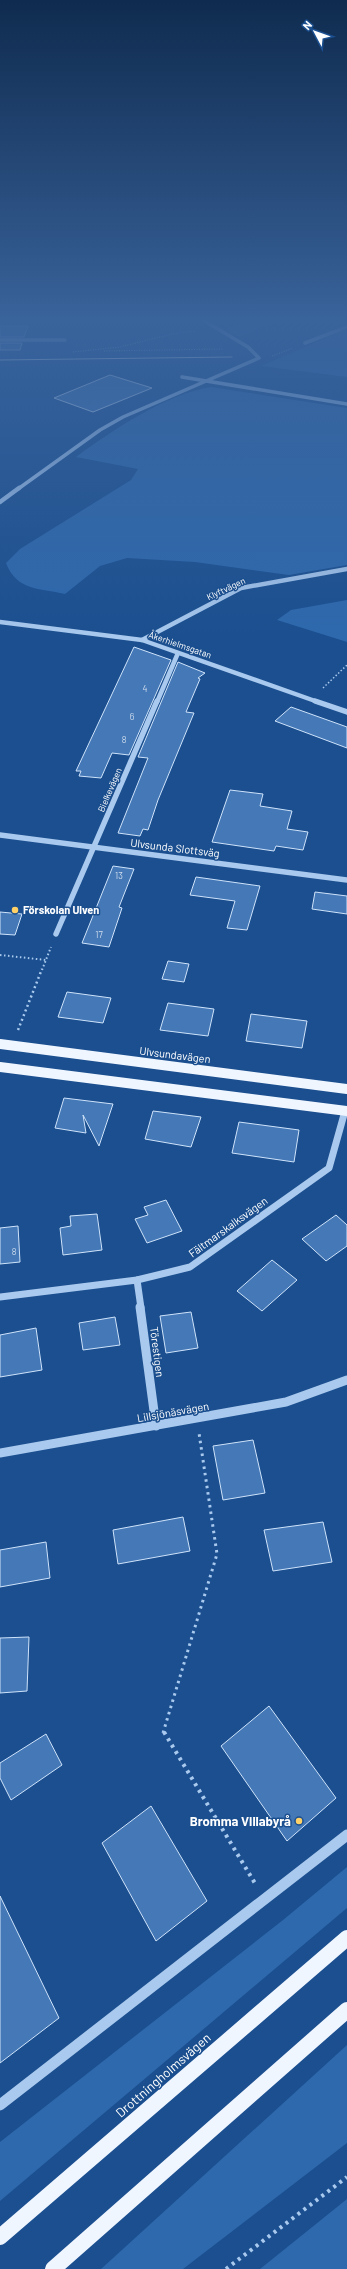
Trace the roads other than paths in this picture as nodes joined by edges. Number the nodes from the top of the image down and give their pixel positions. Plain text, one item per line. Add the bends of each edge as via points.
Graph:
1 (107, 426) edge
2 (0, 502) edge
3 (347, 569) edge
4 (0, 622) edge
5 (142, 640) junction
6 (178, 653) junction
7 (347, 712) edge
8 (0, 835) edge
9 (94, 848) junction
10 (347, 880) edge
11 (56, 934) road end
12 (0, 1044) edge
13 (0, 1067) edge
14 (347, 1089) edge
15 (346, 1111) edge
16 (137, 1280) junction
17 (0, 1297) edge
18 (347, 1380) edge
19 (156, 1426) junction
20 (0, 1453) edge
21 (347, 1835) edge
22 (347, 1938) edge
23 (347, 2010) edge
24 (0, 2105) edge
25 (0, 2237) edge
26 (53, 2269) edge

1 - 2 street
3 - 5 street, Klyftvägen via 241,588
4 - 5 street, Åkerhielmsgatan
5 - 6 street, Åkerhielmsgatan
6 - 7 street, Åkerhielmsgatan
6 - 9 street, Bielkevägen
8 - 9 street, Ulvsunda Slottsväg
9 - 10 street, Ulvsunda Slottsväg
9 - 11 street, Bielkevägen
12 - 14 main road, Ulvsundavägen
13 - 15 main road
15 - 16 street, Fältmarskalksvägen via 329,1168 190,1267
16 - 17 street, Fältmarskalksvägen
16 - 19 street, Törestigen
18 - 19 street, Lillsjönäsvägen via 286,1402
19 - 20 street, Lillsjönäsvägen
21 - 24 street via 266,1902
22 - 25 main road, Drottningholmsvägen
23 - 26 main road

